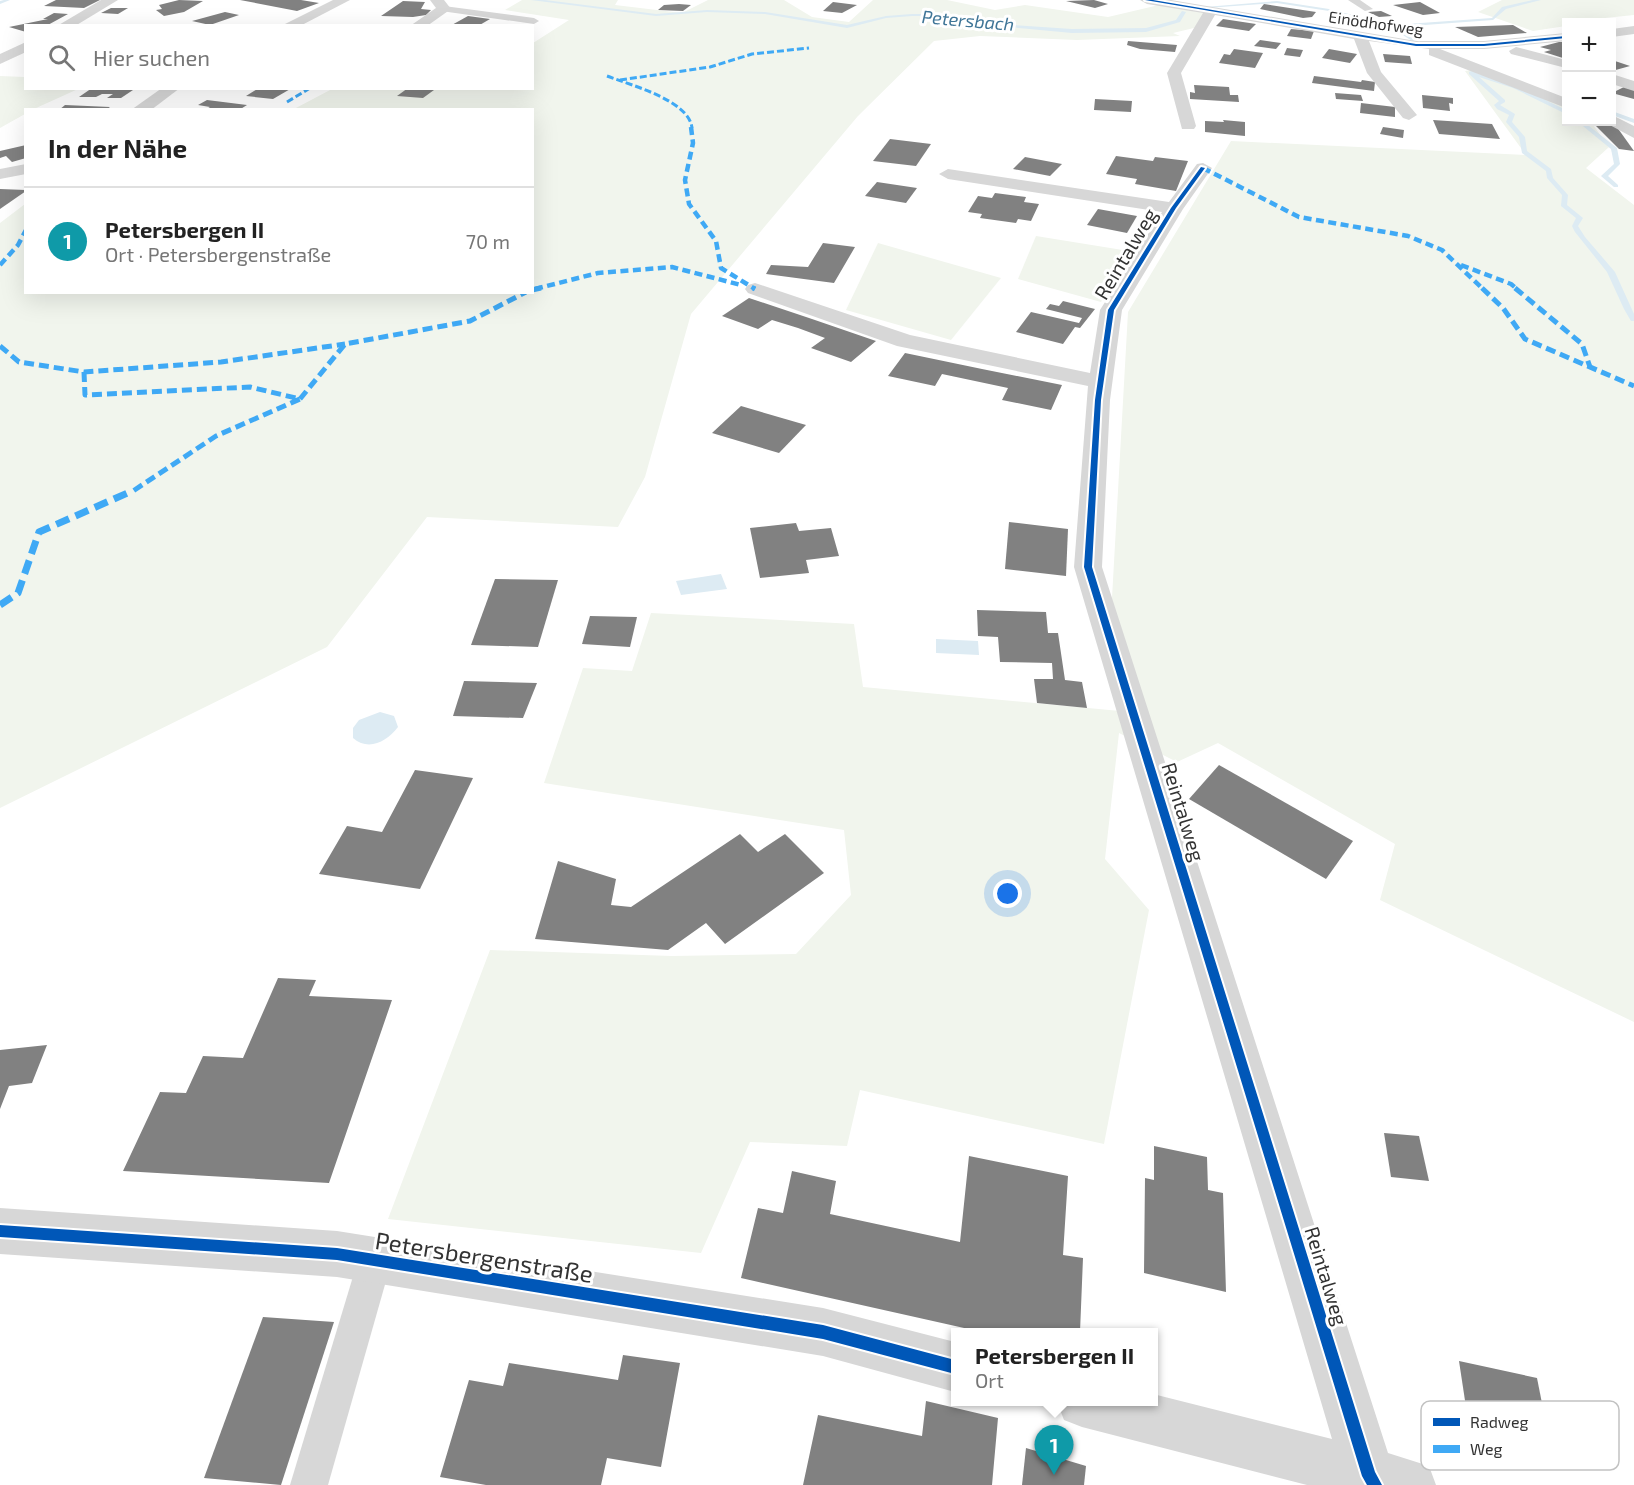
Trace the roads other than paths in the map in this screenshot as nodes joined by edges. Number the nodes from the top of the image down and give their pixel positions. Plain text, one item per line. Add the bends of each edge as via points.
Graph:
1 (111, 0) edge
2 (343, 0) edge
3 (1147, 0) edge
4 (1353, 0) edge
5 (440, 4) edge
6 (1368, 9) dead end
7 (1210, 12) junction
8 (534, 21) dead end
9 (68, 24) edge
10 (292, 24) edge
11 (419, 24) edge
12 (1634, 30) edge
13 (1616, 32) edge
14 (1360, 37) junction
15 (1562, 37) edge
16 (1416, 45) junction
17 (1484, 45) junction
18 (24, 47) edge
19 (0, 60) edge
20 (1562, 63) edge
21 (1616, 81) edge
22 (1634, 86) edge
23 (169, 90) edge
24 (1562, 101) edge
25 (142, 108) edge
26 (1409, 115) dead end
27 (1616, 123) edge
28 (1188, 126) dead end
29 (1634, 134) edge
30 (1203, 168) dead end
31 (24, 170) edge
32 (0, 174) edge
33 (948, 174) dead end
34 (1174, 207) junction
35 (755, 289) dead end
36 (1101, 382) junction
37 (0, 1231) edge
38 (375, 1260) junction
39 (951, 1366) edge
40 (1101, 1406) edge
41 (1385, 1482) edge
42 (309, 1485) edge

1 - 9 street
2 - 10 street
3 - 7 street, Einödhofweg
4 - 6 lane
5 - 8 lane
5 - 11 street
7 - 14 street, Einödhofweg
7 - 28 street via 1174,73
12 - 13 street
14 - 16 street, Einödhofweg
14 - 26 street via 1374,73
15 - 17 street, Einödhofweg
16 - 17 street, Einödhofweg
16 - 24 street, Einödhofweg
17 - 20 street, Einödhofweg
18 - 19 street
21 - 22 street
23 - 25 street
27 - 29 street
30 - 34 street, Reintalweg
31 - 32 street
33 - 34 street, Reintalweg
34 - 36 street, Reintalweg via 1111,310
35 - 36 street via 905,341
36 - 41 street, Reintalweg via 1088,567
37 - 38 street, Petersbergenstraße via 337,1254
38 - 39 street, Petersbergenstraße via 823,1332
38 - 42 lane
40 - 41 street

